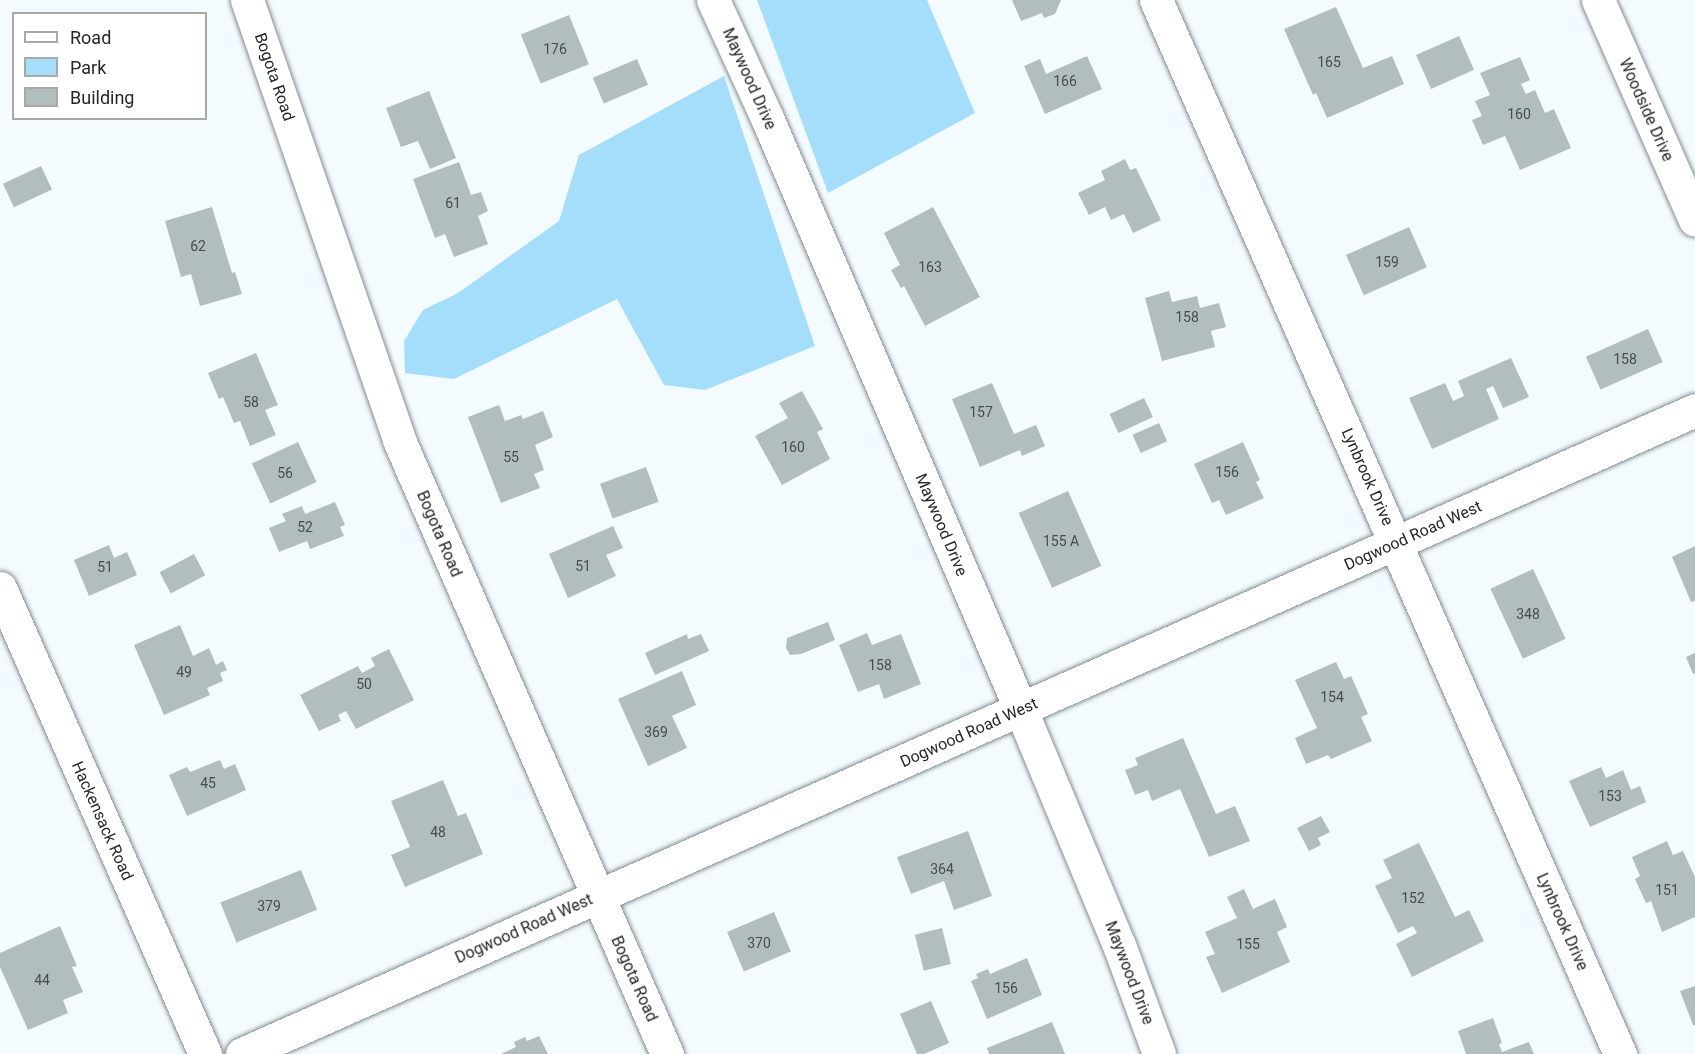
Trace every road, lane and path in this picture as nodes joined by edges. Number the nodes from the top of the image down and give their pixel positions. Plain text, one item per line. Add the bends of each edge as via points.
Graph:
1 (247, 0) edge
2 (713, 0) edge
3 (1156, 0) edge
4 (1598, 0) edge
5 (1695, 220) edge
6 (1695, 410) edge
7 (1396, 543) junction
8 (0, 588) edge
9 (1021, 710) junction
10 (597, 897) junction
11 (205, 1054) edge
12 (242, 1054) edge
13 (667, 1054) edge
14 (1159, 1054) edge
15 (1620, 1054) edge

1 - 10 street, Bogota Road via 399,440
2 - 9 street, Maywood Drive
3 - 7 street, Lynbrook Drive
4 - 5 street, Woodside Drive
6 - 7 street, Dogwood Road West
7 - 9 street, Dogwood Road West
7 - 15 street, Lynbrook Drive
8 - 11 street, Hackensack Road
9 - 10 street, Dogwood Road West
9 - 14 street, Maywood Drive via 1119,945
10 - 12 street, Dogwood Road West
10 - 13 street, Bogota Road

